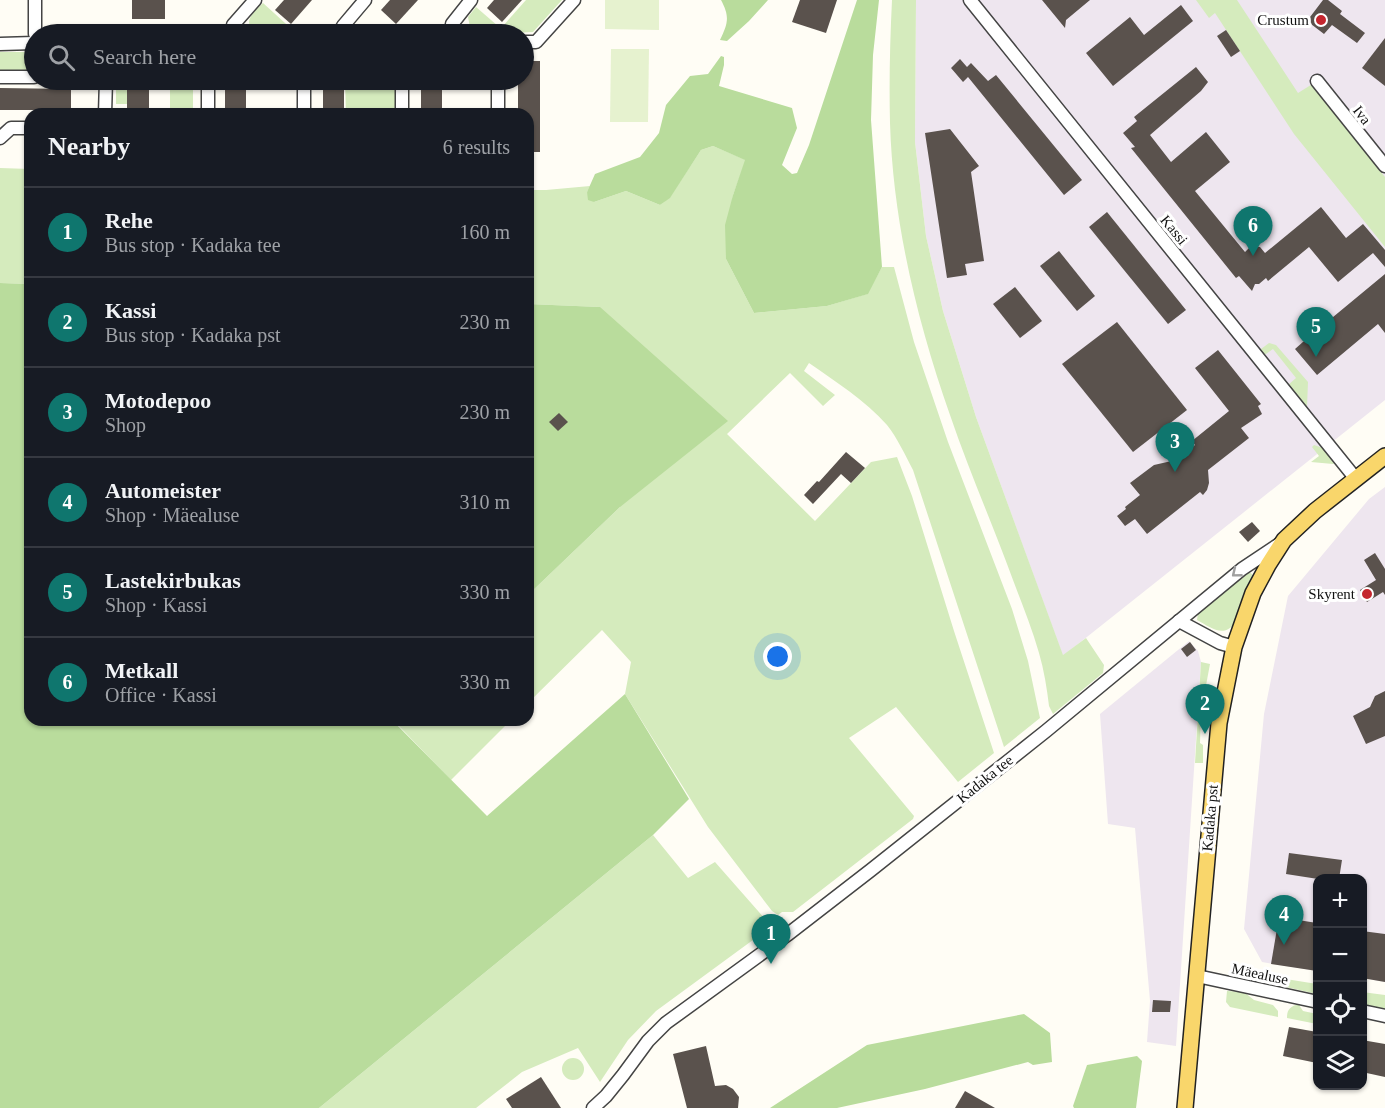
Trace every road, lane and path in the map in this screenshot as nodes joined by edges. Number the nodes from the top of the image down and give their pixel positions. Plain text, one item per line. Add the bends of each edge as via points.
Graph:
1 (35, 0) edge
2 (255, 0) edge
3 (365, 0) edge
4 (471, 0) edge
5 (574, 0) edge
6 (970, 0) edge
7 (35, 24) edge
8 (233, 24) edge
9 (345, 24) edge
10 (452, 24) edge
11 (534, 42) edge
12 (24, 43) edge
13 (0, 44) edge
14 (0, 77) edge
15 (24, 77) edge
16 (1317, 81) dead end
17 (106, 90) edge
18 (208, 90) edge
19 (304, 90) edge
20 (402, 90) edge
21 (498, 90) edge
22 (105, 108) edge
23 (207, 108) edge
24 (304, 108) edge
25 (402, 108) edge
26 (498, 108) edge
27 (24, 128) edge
28 (0, 138) edge
29 (1385, 166) edge
30 (1385, 456) edge
31 (1356, 479) junction
32 (1284, 540) junction
33 (1179, 621) junction
34 (1234, 647) junction
35 (1197, 976) junction
36 (1313, 1001) edge
37 (1367, 1012) edge
38 (1385, 1016) edge
39 (593, 1108) edge
40 (1185, 1108) edge

1 - 7 street
2 - 8 street
3 - 9 street
4 - 10 street
5 - 11 street
6 - 31 street, Kassi
12 - 13 street
14 - 15 street
16 - 29 street, Iva
17 - 22 street
18 - 23 street
19 - 24 street
20 - 25 street
21 - 26 street
27 - 28 street via 11,128
30 - 31 main road, Kadaka tee
31 - 32 main road, Kadaka tee
32 -> 33 street, Kadaka tee
32 - 34 main road, Kadaka pst via 1253,593
33 - 34 street
33 - 39 street, Kadaka tee via 862,877 666,1023
34 - 35 main road, Kadaka pst via 1219,723
35 - 36 street, Mäealuse
35 - 40 main road, Kadaka pst
37 - 38 street

